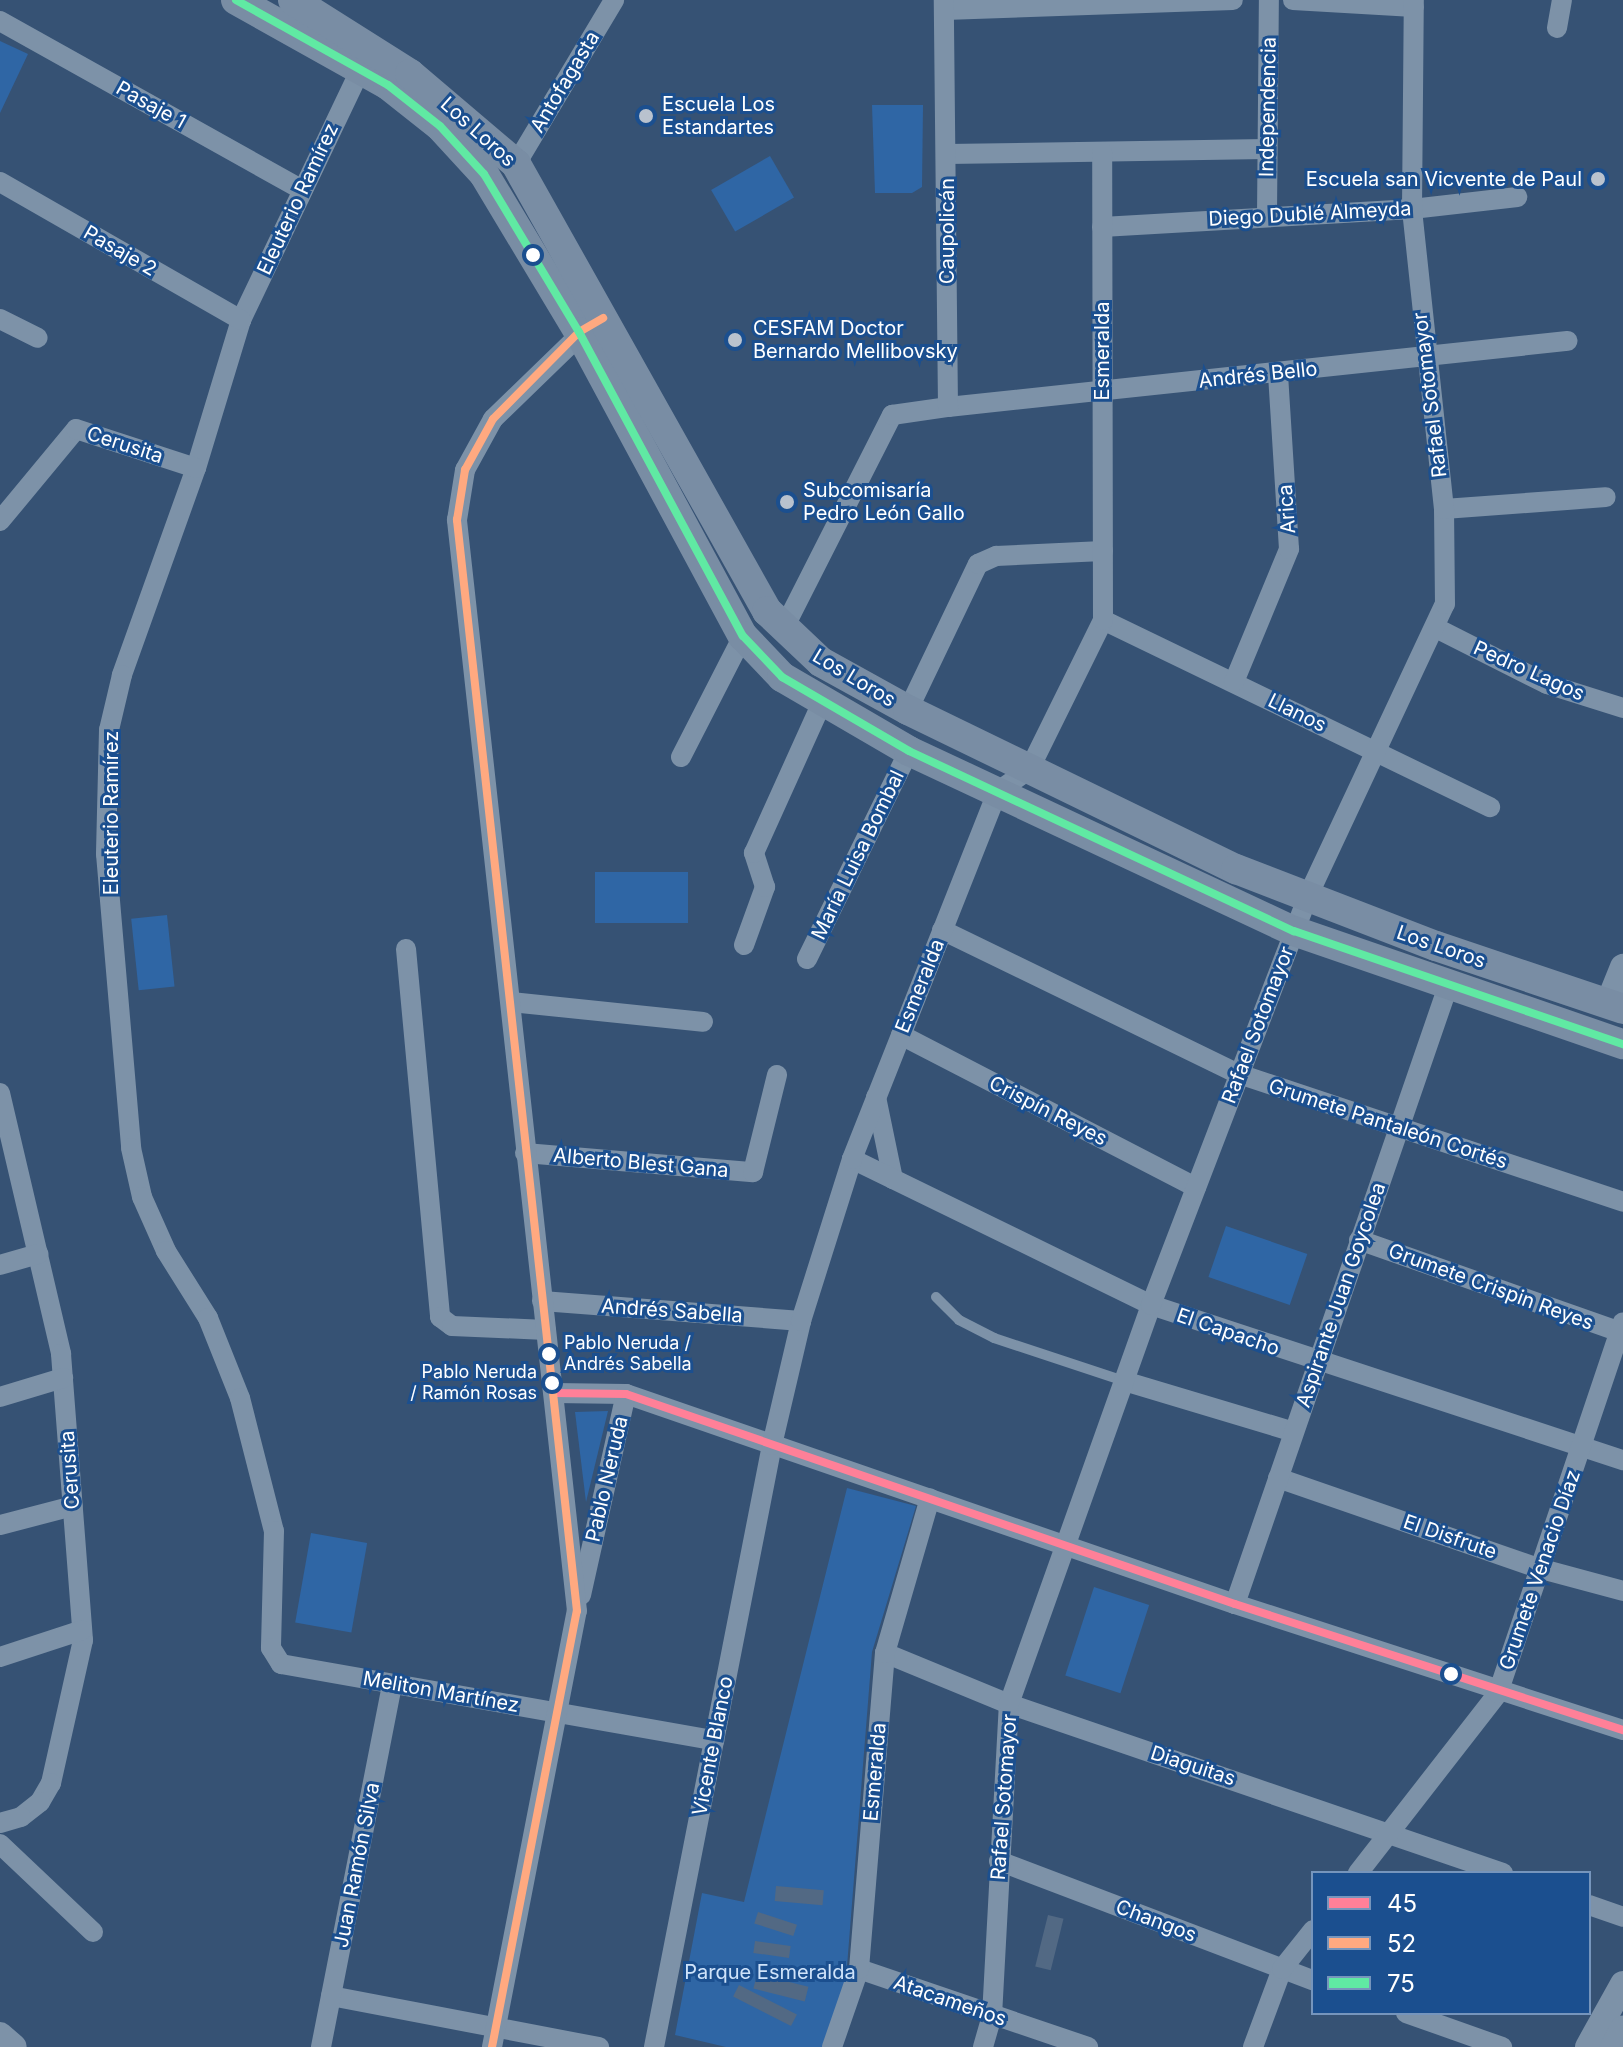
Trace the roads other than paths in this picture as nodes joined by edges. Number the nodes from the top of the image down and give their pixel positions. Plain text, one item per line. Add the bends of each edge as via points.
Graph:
1 (236, 0) edge
2 (1233, 0) edge
3 (1269, 0) edge
4 (1293, 0) edge
5 (1562, 0) edge
6 (612, 1) edge
7 (302, 2) edge
8 (1122, 2) edge
9 (1414, 3) edge
10 (944, 5) edge
11 (0, 21) edge
12 (1557, 28) dead end
13 (366, 57) junction
14 (1266, 149) junction
15 (1102, 152) junction
16 (947, 154) junction
17 (516, 164) junction
18 (0, 182) edge
19 (302, 190) junction
20 (1517, 197) dead end
21 (1412, 209) junction
22 (1267, 215) junction
23 (1102, 227) junction
24 (0, 319) edge
25 (241, 320) junction
26 (591, 325) junction
27 (38, 338) dead end
28 (1567, 341) dead end
29 (1424, 359) junction
30 (1278, 373) junction
31 (1102, 391) junction
32 (948, 407) junction
33 (196, 468) junction
34 (1606, 497) dead end
35 (1444, 509) junction
36 (0, 521) edge
37 (1103, 551) junction
38 (1103, 620) junction
39 (784, 628) junction
40 (1436, 628) junction
41 (743, 636) junction
42 (1234, 682) junction
43 (823, 700) junction
44 (1623, 708) edge
45 (908, 710) junction
46 (1373, 750) junction
47 (909, 751) junction
48 (681, 757) dead end
49 (1029, 770) junction
50 (997, 792) junction
51 (1490, 807) dead end
52 (1307, 898) junction
53 (942, 930) junction
54 (1294, 931) junction
55 (744, 945) dead end
56 (406, 949) dead end
57 (807, 959) dead end
58 (1623, 967) edge
59 (1448, 986) junction
60 (511, 1002) junction
61 (1615, 1006) edge
62 (703, 1022) dead end
63 (901, 1035) junction
64 (1623, 1044) edge
65 (1239, 1074) junction
66 (777, 1075) dead end
67 (0, 1093) edge
68 (876, 1097) junction
69 (4, 1124) edge
70 (1399, 1129) junction
71 (525, 1153) junction
72 (852, 1159) junction
73 (893, 1179) junction
74 (1196, 1187) junction
75 (1623, 1202) edge
76 (1359, 1240) junction
77 (38, 1254) junction
78 (0, 1265) edge
79 (936, 1297) dead end
80 (542, 1301) junction
81 (1151, 1305) junction
82 (801, 1321) junction
83 (1622, 1329) edge
84 (546, 1330) junction
85 (1318, 1362) junction
86 (63, 1378) junction
87 (1124, 1381) junction
88 (554, 1393) junction
89 (626, 1394) junction
90 (0, 1397) edge
91 (1294, 1432) junction
92 (772, 1445) junction
93 (1581, 1450) junction
94 (1623, 1460) edge
95 (1278, 1478) junction
96 (930, 1498) junction
97 (73, 1506) junction
98 (0, 1525) edge
99 (1066, 1545) junction
100 (1538, 1568) junction
101 (1623, 1591) edge
102 (1235, 1604) junction
103 (577, 1611) junction
104 (82, 1630) junction
105 (271, 1648) joint
106 (885, 1653) junction
107 (0, 1657) edge
108 (392, 1684) junction
109 (1498, 1693) junction
110 (1009, 1704) junction
111 (558, 1713) junction
112 (1623, 1730) edge
113 (714, 1740) junction
114 (0, 1823) edge
115 (1390, 1832) junction
116 (0, 1844) edge
117 (999, 1861) junction
118 (1360, 1871) edge
119 (1497, 1871) edge
120 (1591, 1906) edge
121 (1623, 1917) edge
122 (93, 1932) dead end
123 (1311, 1933) edge
124 (859, 1969) junction
125 (1282, 1969) junction
126 (1311, 1979) edge
127 (1623, 1984) edge
128 (331, 1996) junction
129 (1412, 2015) edge
130 (992, 2016) junction
131 (1623, 2028) edge
132 (0, 2035) edge
133 (494, 2037) edge
134 (14, 2047) edge
135 (321, 2047) edge
136 (599, 2047) edge
137 (654, 2047) edge
138 (832, 2047) edge
139 (983, 2047) edge
140 (1088, 2047) edge
141 (1253, 2047) edge
142 (1502, 2047) edge
143 (1588, 2047) edge
144 (1613, 2047) edge

1 - 13 main road, Los Loros
2 - 8 street
3 - 14 street, Independencia
4 - 9 street
5 - 12 street
6 - 17 street, Antofagasta
7 - 13 main road, Los Loros
8 - 10 street
9 - 21 street, Rafael Sotomayor
10 - 16 street, Caupolicán
11 - 19 street, Pasaje 1
13 - 17 main road, Los Loros via 447,102
13 - 19 street, Eleuterio Ramírez
13 - 26 main road, Los Loros via 484,174
14 - 15 street
14 - 22 street, Independencia
15 - 16 street
15 - 23 street, Esmeralda
16 - 32 street, Caupolicán
17 - 26 main road, Los Loros
18 - 25 street, Pasaje 2
19 - 25 street, Eleuterio Ramírez
20 - 21 street, Diego Dublé Almeyda
21 - 22 street, Diego Dublé Almeyda
21 - 29 street, Rafael Sotomayor
22 - 23 street, Diego Dublé Almeyda
23 - 31 street, Esmeralda
24 - 27 street
25 - 33 street, Eleuterio Ramírez
26 - 39 main road, Los Loros via 767,611
26 - 41 main road, Los Loros
26 - 60 street, Pablo Neruda via 493,419 465,470 457,520
28 - 29 street, Andrés Bello
29 - 30 street, Andrés Bello
29 - 35 street, Rafael Sotomayor
30 - 31 street, Andrés Bello
30 - 42 street, Arica via 1289,549
31 - 32 street, Andrés Bello
31 - 37 street, Esmeralda
32 - 39 street via 892,415
33 - 36 street, Cerusita via 76,429
33 - 105 street, Eleuterio Ramírez via 122,675 109,730 106,854 131,1148 142,1197 166,1251 208,1318 240,1398 274,1531
34 - 35 street
35 - 40 street, Rafael Sotomayor via 1445,604
37 - 38 street, Esmeralda
37 - 45 street via 996,556 978,564
38 - 42 street, Llanos
38 - 49 street, Esmeralda
39 - 45 main road, Los Loros via 821,662
40 - 44 street, Pedro Lagos via 1547,684
40 - 46 street, Rafael Sotomayor
41 - 43 main road, Los Loros via 782,677
41 - 48 street
42 - 46 street, Llanos
43 - 47 main road, Los Loros
43 - 55 street via 754,853 765,887
45 - 49 main road, Los Loros
46 - 51 street, Llanos
46 - 52 street, Rafael Sotomayor
47 - 50 main road, Los Loros
47 - 57 street, María Luisa Bombal
49 - 50 street, Esmeralda
49 - 52 main road, Los Loros
50 - 53 street, Esmeralda
50 - 54 main road, Los Loros
52 - 54 street, Rafael Sotomayor
52 - 61 main road, Los Loros
53 - 63 street, Esmeralda
53 - 65 street, Grumete Pantaleón Cortés
54 - 59 main road, Los Loros
54 - 65 street, Rafael Sotomayor
56 - 84 street via 440,1317 452,1326
58 - 61 street
59 - 64 main road, Los Loros
59 - 70 street, Aspirante Juan Goycolea
60 - 62 street
60 - 71 street, Pablo Neruda
63 - 68 street, Esmeralda
63 - 74 street, Crispín Reyes
65 - 70 street, Grumete Pantaleón Cortés
65 - 74 street, Rafael Sotomayor
66 - 71 street, Alberto Blest Gana via 753,1172
67 - 69 street, Cerusita
68 - 72 street, Esmeralda
68 - 73 street
69 - 77 street, Cerusita
70 - 75 street, Grumete Pantaleón Cortés
70 - 76 street, Aspirante Juan Goycolea
71 - 80 street, Pablo Neruda
72 - 73 street, El Capacho
72 - 82 street, Esmeralda
73 - 81 street, El Capacho
74 - 81 street, Rafael Sotomayor
76 - 83 street, Grumete Crispin Reyes
76 - 85 street, Aspirante Juan Goycolea
77 - 78 street
77 - 86 street, Cerusita
79 - 87 lane via 959,1320 994,1338
80 - 82 street, Andrés Sabella
80 - 84 street, Pablo Neruda
81 - 85 street, El Capacho
81 - 87 street, Rafael Sotomayor
82 - 92 street, Esmeralda
83 - 93 street, Grumete Venacio Díaz
84 - 88 street, Pablo Neruda
85 - 91 street, Aspirante Juan Goycolea
85 - 93 street, El Capacho
86 - 90 street
86 - 97 street, Cerusita
87 - 91 street
87 - 99 street, Rafael Sotomayor
88 - 89 street
88 - 103 street, Pablo Neruda
89 - 92 street
89 - 103 street, Pablo Neruda
91 - 95 street, Aspirante Juan Goycolea
92 - 96 street
92 - 113 street, Vicente Blanco
93 - 94 street, El Capacho
93 - 100 street, Grumete Venacio Díaz
95 - 100 street, El Disfrute
95 - 102 street, Aspirante Juan Goycolea
96 - 99 street
96 - 106 street, Esmeralda
97 - 98 street
97 - 104 street, Cerusita
99 - 102 street
99 - 110 street, Rafael Sotomayor
100 - 101 street, El Disfrute
100 - 109 street, Grumete Venacio Díaz
102 - 109 street
103 - 111 street, Pablo Neruda
104 - 107 street
104 - 114 street, Cerusita via 51,1783 40,1802 21,1817
105 - 108 street, Meliton Martínez via 281,1664
106 - 110 street, Diaguitas
106 - 124 street, Esmeralda
108 - 111 street, Meliton Martínez
108 - 128 street, Juan Ramón Silva
109 - 112 street
109 - 115 street, Grumete Venacio Díaz
110 - 115 street, Diaguitas
110 - 117 street, Rafael Sotomayor
111 - 113 street, Meliton Martínez
111 - 133 street, Pablo Neruda
113 - 137 street, Vicente Blanco
115 - 118 street, Grumete Venacio Díaz
115 - 119 street, Diaguitas
116 - 122 street
117 - 125 street, Changos
117 - 130 street, Rafael Sotomayor
120 - 121 street
123 - 125 street
124 - 130 street, Atacameños
124 - 138 street, Esmeralda
125 - 126 street, Changos
125 - 141 street
127 - 143 street
128 - 133 street
128 - 135 street, Juan Ramón Silva
129 - 142 street
130 - 139 street, Rafael Sotomayor
130 - 140 street, Atacameños
131 - 144 street
132 - 134 street
133 - 136 street

